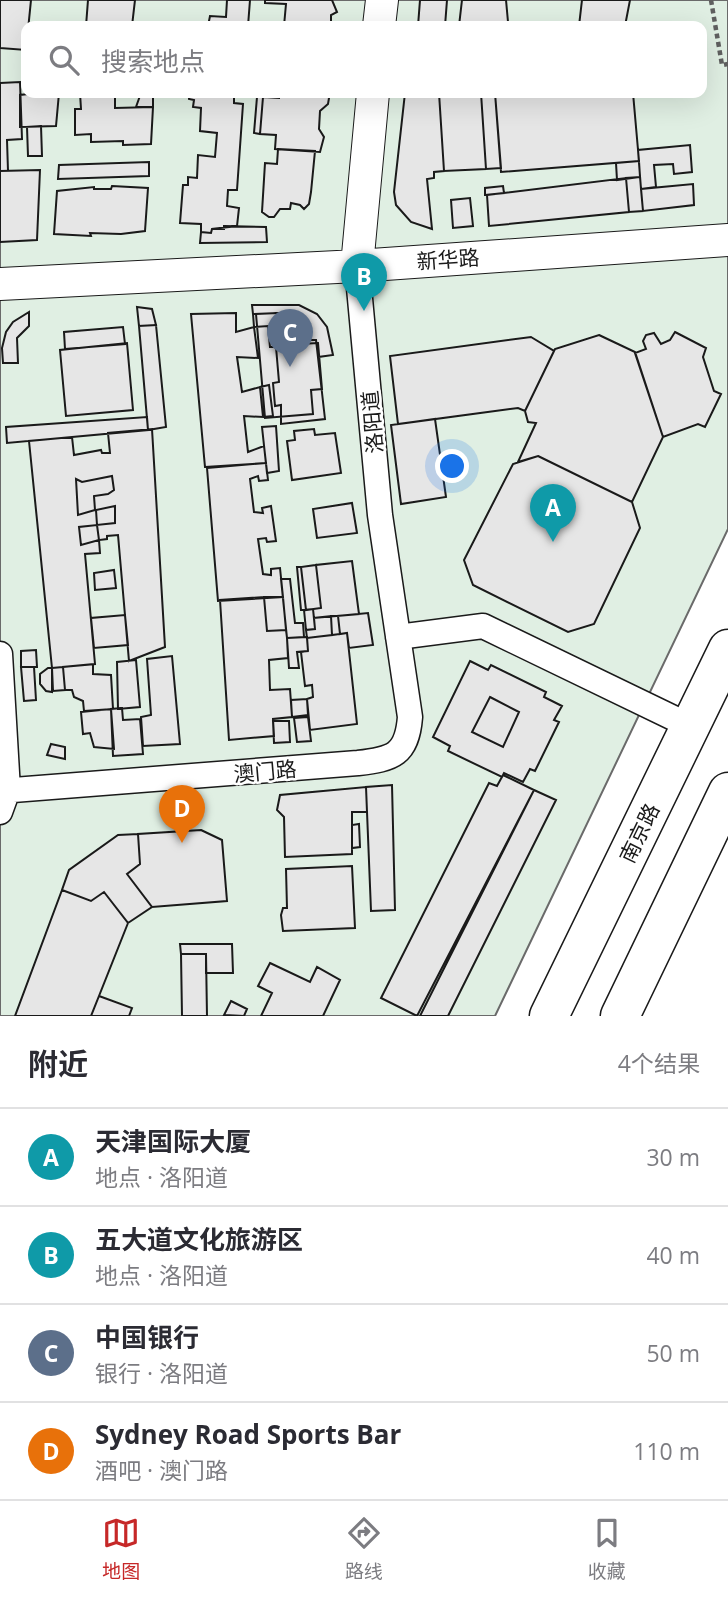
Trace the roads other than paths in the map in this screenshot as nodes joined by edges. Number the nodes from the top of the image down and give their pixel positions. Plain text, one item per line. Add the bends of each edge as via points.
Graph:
1 (382, 0) edge
2 (380, 21) edge
3 (373, 98) edge
4 (728, 240) edge
5 (357, 266) junction
6 (0, 284) edge
7 (398, 638) junction
8 (728, 649) edge
9 (0, 654) edge
10 (692, 727) junction
11 (401, 749) joint
12 (728, 792) edge
13 (3, 798) edge
14 (550, 1016) edge
15 (620, 1016) edge

1 - 2 street
3 - 5 street, 洛阳道
4 - 5 street, 新华路
5 - 6 street, 新华路
5 - 7 street, 洛阳道 via 380,515
7 - 10 street via 483,626
7 - 11 street, 洛阳道 via 410,717 409,734
8 - 10 main road, 南京路
9 - 13 street
10 - 14 main road, 南京路
11 - 13 street, 澳门路 via 391,757 367,762
12 - 15 main road

